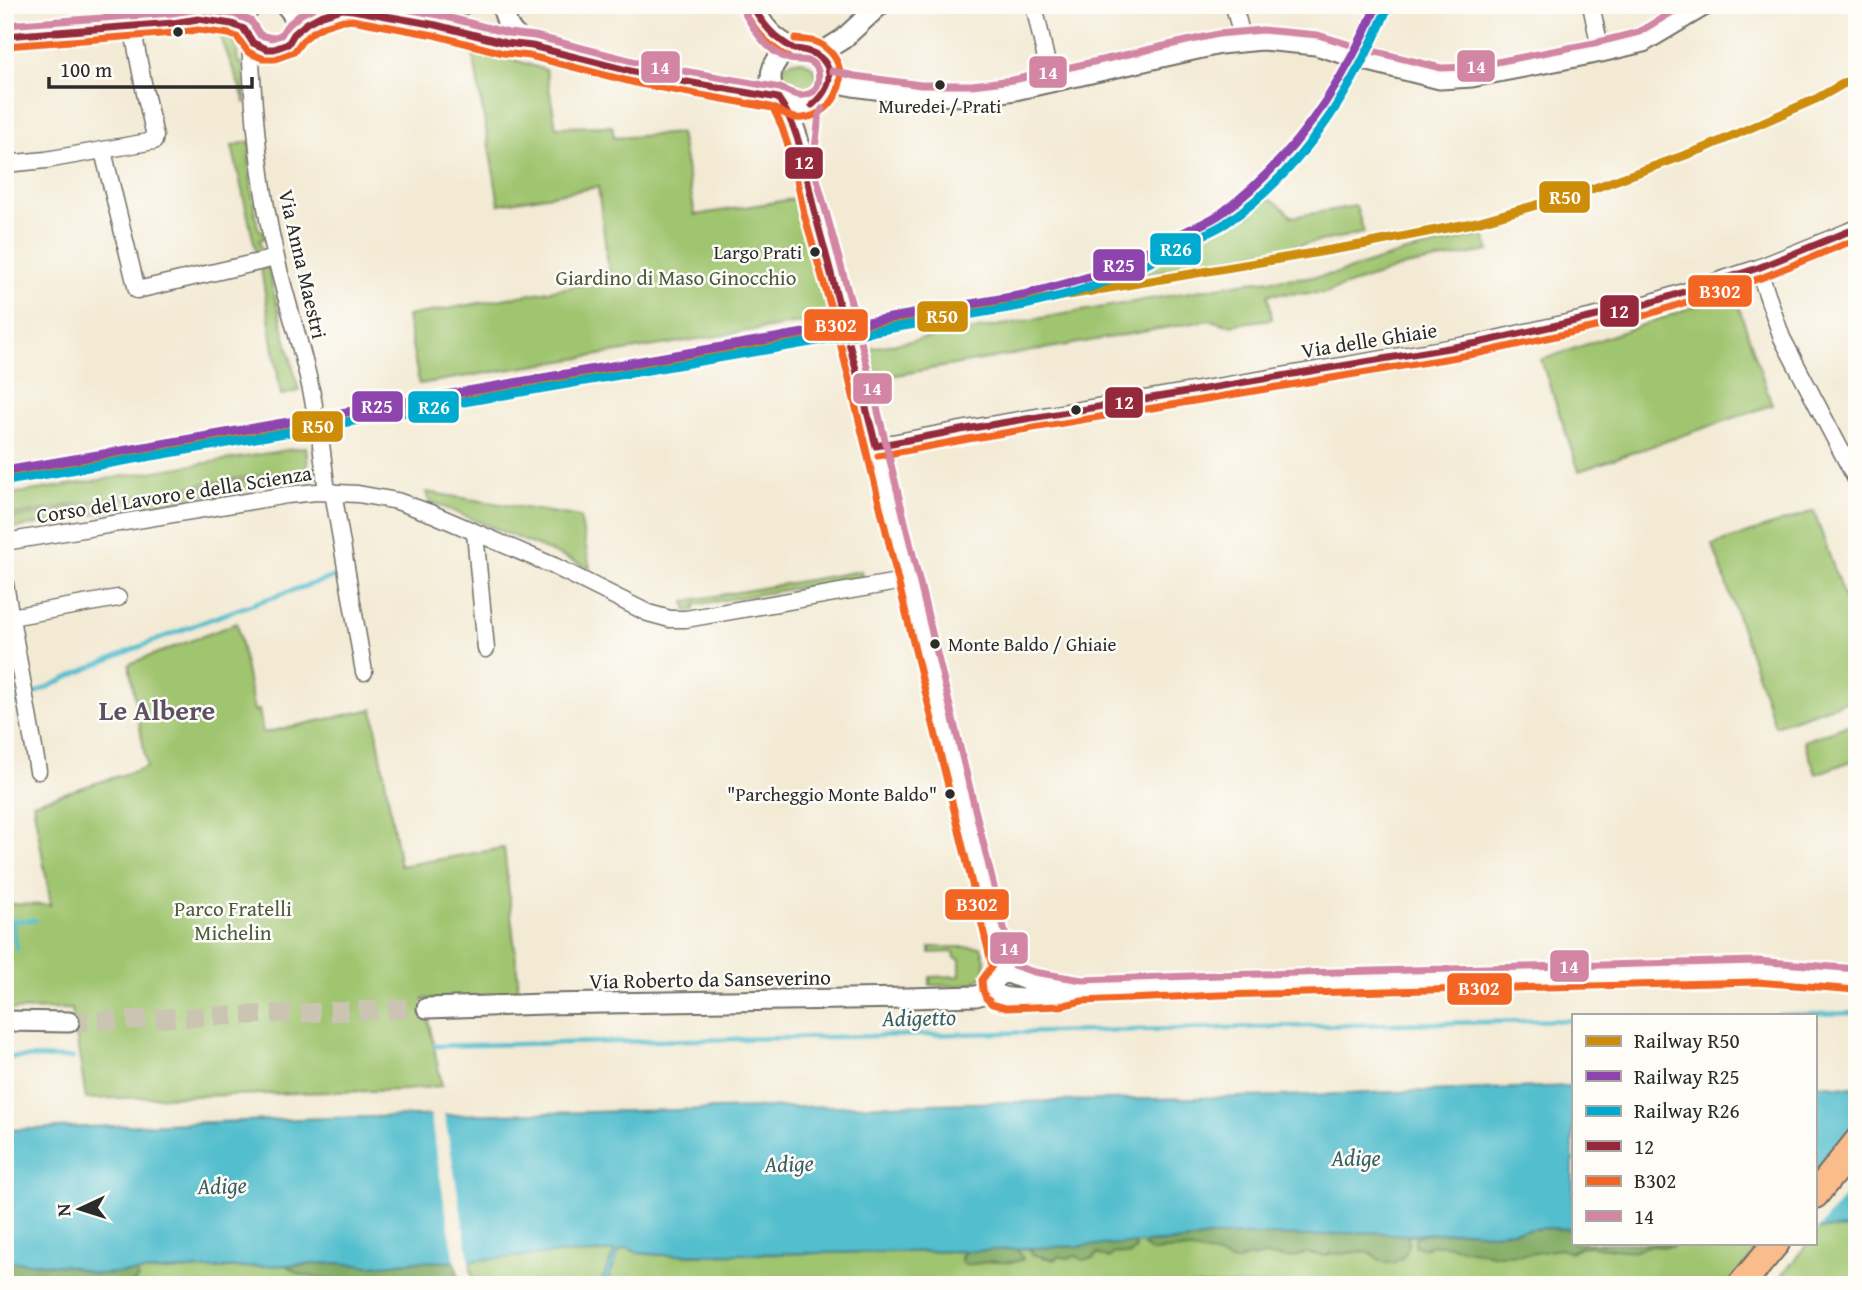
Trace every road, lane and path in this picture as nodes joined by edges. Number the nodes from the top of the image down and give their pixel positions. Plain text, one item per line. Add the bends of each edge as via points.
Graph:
1 (235, 5) edge
2 (251, 5) edge
3 (285, 5) edge
4 (411, 5) edge
5 (461, 5) edge
6 (502, 5) edge
7 (752, 5) edge
8 (880, 5) edge
9 (1034, 5) edge
10 (1232, 5) edge
11 (1591, 5) edge
12 (1705, 5) edge
13 (198, 19) junction
14 (132, 26) junction
15 (294, 34) junction
16 (247, 35) junction
17 (5, 36) edge
18 (1243, 40) junction
19 (532, 46) junction
20 (274, 49) junction
21 (794, 50) junction
22 (1601, 52) junction
23 (819, 54) junction
24 (830, 81) junction
25 (1051, 82) junction
26 (253, 90) junction
27 (779, 99) junction
28 (812, 105) junction
29 (103, 150) junction
30 (803, 158) junction
31 (5, 164) edge
32 (1857, 228) edge
33 (275, 258) junction
34 (1758, 268) junction
35 (845, 319) tunnel mouth
36 (852, 350) tunnel mouth
37 (314, 405) tunnel mouth
38 (321, 444) tunnel mouth
39 (876, 446) junction
40 (1857, 481) edge
41 (330, 492) junction
42 (475, 533) junction
43 (5, 542) edge
44 (909, 580) junction
45 (5, 584) edge
46 (118, 598) dead end
47 (8, 617) edge
48 (486, 649) dead end
49 (364, 673) dead end
50 (38, 771) dead end
51 (1008, 973) junction
52 (1857, 980) edge
53 (1081, 991) junction
54 (1002, 994) junction
55 (427, 1008) tunnel mouth
56 (5, 1021) edge
57 (69, 1022) tunnel mouth
58 (1857, 1142) edge
59 (1857, 1164) edge
60 (1816, 1194) edge
61 (1816, 1216) edge
62 (1775, 1244) edge
63 (1793, 1244) edge
64 (1741, 1285) edge
65 (1761, 1285) edge

1 - 13 street
2 - 16 street via 244,17
3 - 15 street via 294,18
4 - 5 street via 438,9
6 - 19 street via 509,29
7 - 21 street via 771,34
8 - 23 street
9 - 25 street
10 - 18 street
11 - 22 street
12 - 22 street via 1643,41
13 - 14 street
13 - 16 street via 222,22
14 - 17 street
14 - 29 street via 154,141
15 - 19 street via 320,16 347,9
15 - 20 street via 288,44
16 - 20 street via 262,47
16 - 26 street, Via Anna Maestri
18 - 22 street via 1316,45 1440,79
18 - 25 street
19 - 27 street via 642,74
20 - 26 street, Via Anna Maestri via 257,74
21 - 23 street
21 - 27 street via 780,57 772,70 772,86
23 - 24 street
24 - 25 street via 950,96
24 - 28 street via 824,96
26 - 33 street, Via Anna Maestri
27 - 28 street via 799,108
27 - 30 street via 788,111
28 - 30 street
29 - 31 street
29 - 33 street via 137,289
30 - 35 street
32 - 34 street, Via delle Ghiaie
33 - 37 street, Via Anna Maestri
34 - 39 street, Via delle Ghiaie via 1637,307 1478,343
34 - 40 street via 1782,338
36 - 39 street
38 - 41 street
39 - 44 street
41 - 42 street, Corso del Lavoro e della Scienza via 397,501
41 - 43 street, Corso del Lavoro e della Scienza via 278,496
41 - 49 street
42 - 44 street, Corso del Lavoro e della Scienza via 670,619
42 - 48 street
44 - 51 street
45 - 47 street
46 - 47 street
47 - 50 street
51 - 53 street, Via Roberto da Sanseverino
51 - 54 street via 993,981
52 - 53 street, Via Roberto da Sanseverino via 1757,971
53 - 54 street, Via Roberto da Sanseverino via 1059,996
54 - 55 street, Via Roberto da Sanseverino
56 - 57 street
58 - 60 highway
59 - 61 highway
62 - 64 highway
63 - 65 highway

